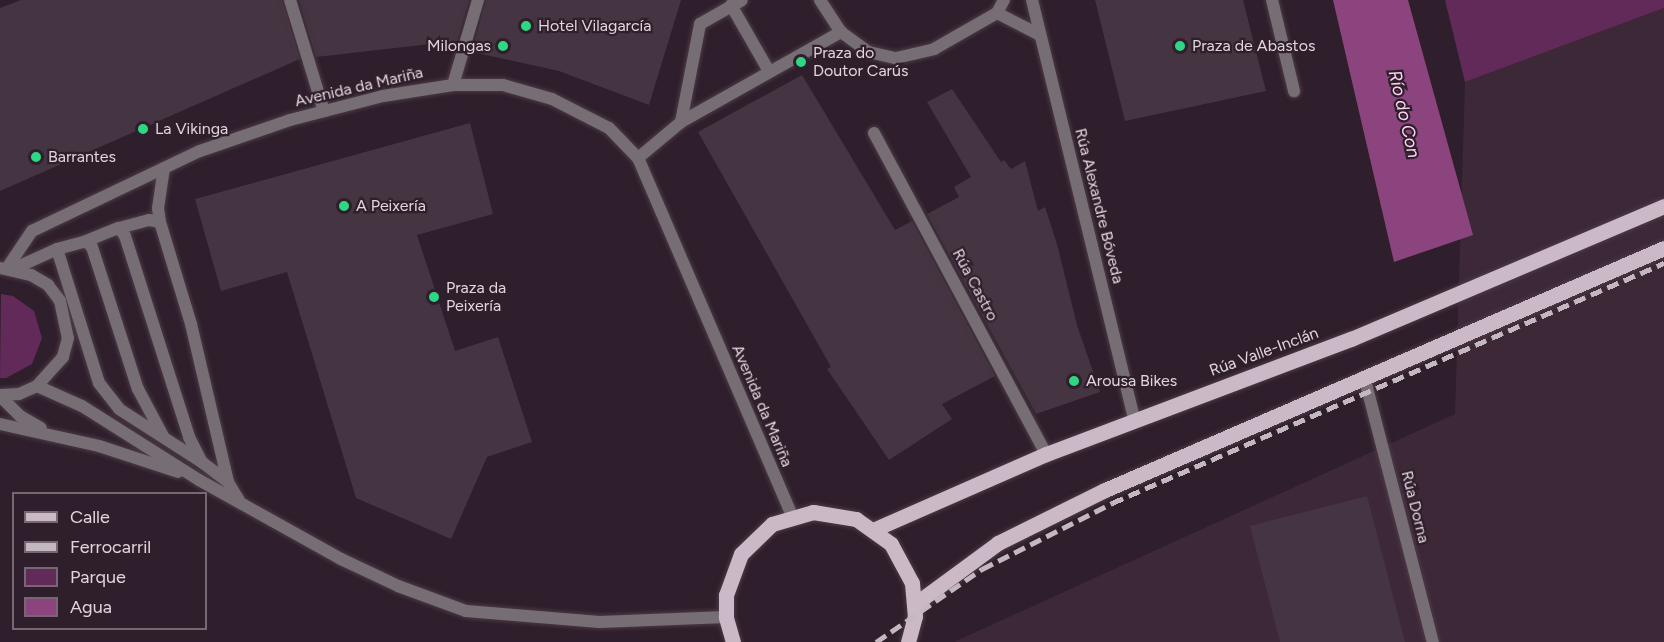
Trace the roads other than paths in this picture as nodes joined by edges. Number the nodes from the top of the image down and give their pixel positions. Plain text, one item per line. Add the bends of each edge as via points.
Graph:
1 (290, 0) edge
2 (478, 0) edge
3 (820, 0) edge
4 (1004, 0) edge
5 (1032, 0) edge
6 (1272, 0) edge
7 (737, 3) edge
8 (997, 13) junction
9 (840, 32) junction
10 (1040, 36) junction
11 (770, 71) junction
12 (453, 84) junction
13 (1294, 91) dead end
14 (324, 111) junction
15 (681, 122) junction
16 (874, 133) dead end
17 (638, 158) junction
18 (164, 168) junction
19 (1664, 206) edge
20 (160, 222) junction
21 (119, 228) junction
22 (86, 241) junction
23 (1664, 248) edge
24 (57, 249) junction
25 (7, 268) edge
26 (1365, 380) junction
27 (38, 386) junction
28 (0, 396) edge
29 (1134, 420) junction
30 (0, 424) edge
31 (50, 433) junction
32 (164, 437) junction
33 (1046, 454) junction
34 (203, 463) junction
35 (200, 480) junction
36 (228, 482) junction
37 (239, 500) junction
38 (792, 516) junction
39 (875, 529) junction
40 (915, 604) junction
41 (726, 616) junction
42 (733, 642) edge
43 (908, 642) edge
44 (1433, 642) edge

1 - 14 street
2 - 12 street
3 - 9 street
4 - 8 street
5 - 10 street, Rúa Alexandre Bóveda
6 - 13 street
7 - 11 street
7 - 15 street via 700,24
8 - 9 street via 934,49 896,58 868,52
8 - 10 street
9 - 11 street
10 - 29 street, Rúa Alexandre Bóveda
11 - 15 street
12 - 14 street, Avenida da Mariña
12 - 17 street, Avenida da Mariña via 502,85 552,99 609,128
14 - 18 street, Avenida da Mariña via 200,151
15 - 17 street
16 - 33 street, Rúa Castro
17 - 38 street, Avenida da Mariña
18 - 20 street via 158,208
18 - 25 street, Avenida da Mariña via 32,231
19 - 29 main road, Rúa Valle-Inclán via 1352,339
20 - 21 street via 149,220
20 - 36 street via 191,324
21 - 22 street
21 - 34 street via 125,236 189,437
22 - 24 street
22 - 32 street via 92,247 138,389
23 - 26 main road
24 - 25 street
24 - 32 street via 99,383 119,409
25 - 27 street via 48,285 60,301 66,319 68,338 63,357
26 - 40 main road via 1126,481 998,543
26 - 44 street, Rúa Dorna
27 - 28 street
27 - 35 street via 82,406
28 - 31 street via 20,416
29 - 33 main road, Rúa Valle-Inclán
30 - 31 street
31 - 35 street
32 - 34 street
33 - 39 main road, Rúa Valle-Inclán
34 - 36 street
35 - 37 street
36 - 37 street
37 - 41 street via 341,559 398,586 466,611 600,622
38 - 39 main road via 835,513
38 - 41 main road via 772,524 741,554 726,595
39 - 40 main road via 904,562
40 - 43 main road
41 - 42 main road

